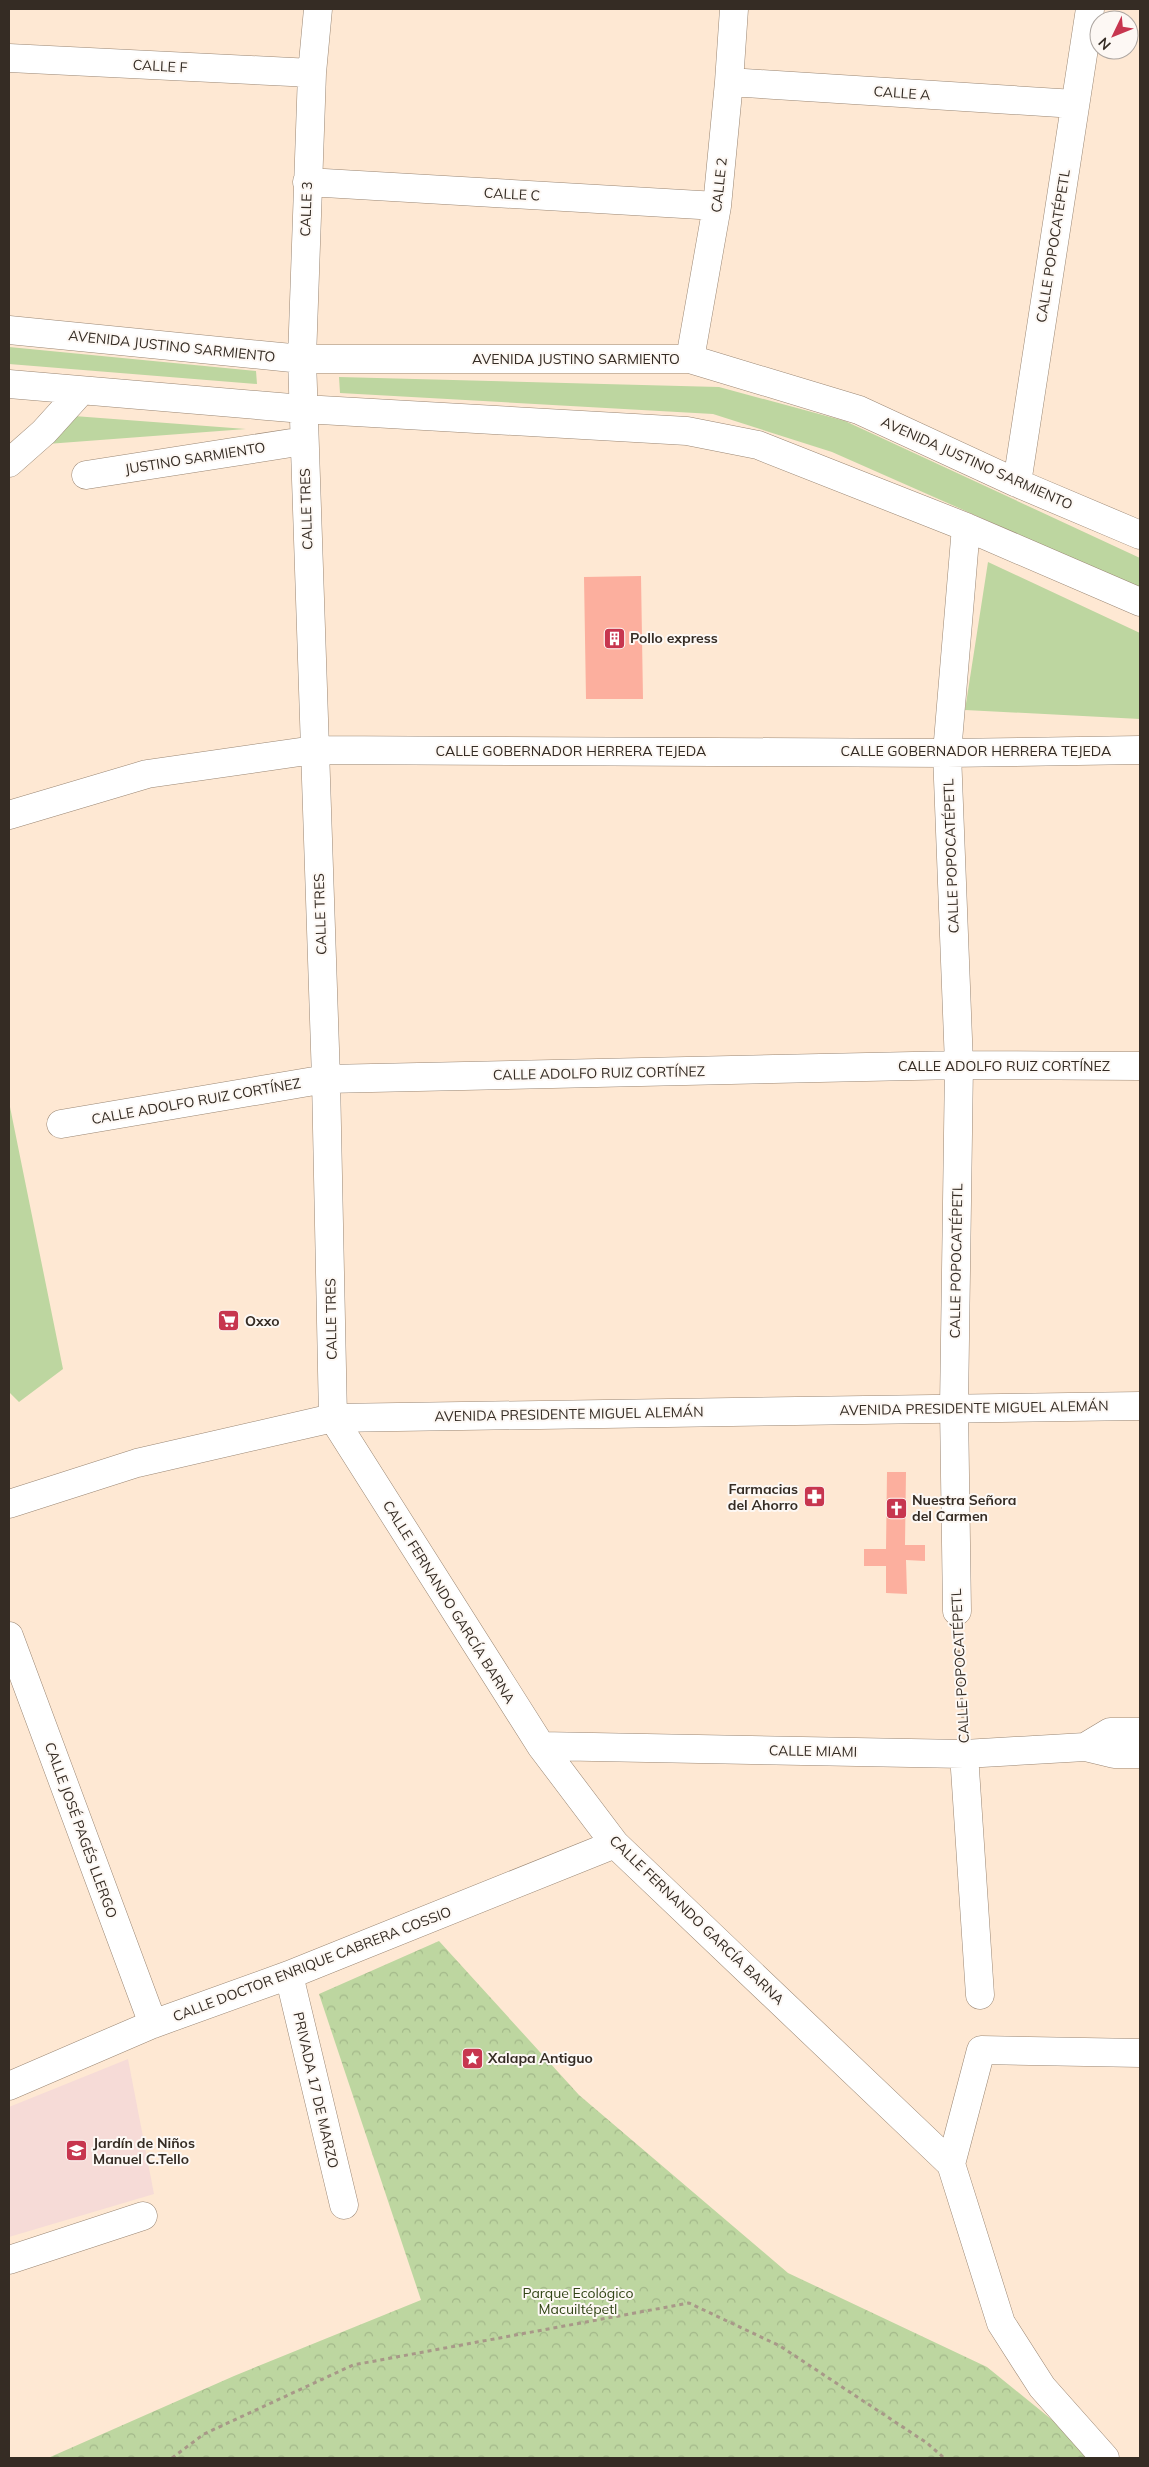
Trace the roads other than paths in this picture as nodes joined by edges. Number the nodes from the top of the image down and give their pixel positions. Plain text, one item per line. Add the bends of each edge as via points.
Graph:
1 (318, 9) edge
2 (734, 9) edge
3 (1090, 9) edge
4 (9, 58) edge
5 (312, 73) junction
6 (729, 82) junction
7 (1075, 104) junction
8 (307, 182) junction
9 (717, 206) junction
10 (9, 330) edge
11 (690, 359) junction
12 (302, 360) junction
13 (9, 384) edge
14 (81, 391) junction
15 (303, 409) junction
16 (304, 441) junction
17 (9, 463) edge
18 (86, 475) dead end
19 (1016, 483) junction
20 (966, 527) junction
21 (1140, 535) edge
22 (1140, 602) edge
23 (314, 750) junction
24 (1140, 750) edge
25 (947, 753) junction
26 (9, 815) edge
27 (959, 1065) junction
28 (1140, 1066) edge
29 (326, 1079) junction
30 (61, 1124) dead end
31 (1140, 1406) edge
32 (954, 1407) junction
33 (332, 1418) junction
34 (9, 1504) edge
35 (957, 1612) road end
36 (9, 1636) edge
37 (1140, 1732) edge
38 (541, 1746) junction
39 (1085, 1747) junction
40 (964, 1754) junction
41 (1140, 1754) edge
42 (615, 1844) junction
43 (289, 1975) junction
44 (980, 1995) dead end
45 (153, 2024) junction
46 (1140, 2053) edge
47 (9, 2086) edge
48 (951, 2164) junction
49 (344, 2205) dead end
50 (143, 2216) dead end
51 (9, 2260) edge
52 (1105, 2458) edge

1 - 5 street, CALLE 3
2 - 6 street, CALLE 2
3 - 7 street, CALLE POPOCATÉPETL
4 - 5 street, CALLE F
5 - 8 street, CALLE 3
6 - 7 street, CALLE A
6 - 9 street, CALLE 2
7 - 19 street, CALLE POPOCATÉPETL
8 - 9 street, CALLE C
8 - 12 street, CALLE 3
9 - 11 street, CALLE 2
10 - 12 street, AVENIDA JUSTINO SARMIENTO
11 - 12 street, AVENIDA JUSTINO SARMIENTO
11 - 19 street, AVENIDA JUSTINO SARMIENTO via 859,410
12 - 15 street, CALLE 3
13 - 14 street
14 - 15 street
14 - 17 street via 44,432
15 - 16 street, CALLE TRES
15 - 20 street via 688,431 758,445
16 - 18 street, JUSTINO SARMIENTO
16 - 23 street, CALLE TRES
19 - 21 street, AVENIDA JUSTINO SARMIENTO
20 - 22 street
20 - 25 street, CALLE POPOCATÉPETL
23 - 25 street, CALLE GOBERNADOR HERRERA TEJEDA
23 - 26 street, CALLE GOBERNADOR HERRERA TEJEDA via 147,774
23 - 29 street, CALLE TRES
24 - 25 street, CALLE GOBERNADOR HERRERA TEJEDA
25 - 27 street, CALLE POPOCATÉPETL
27 - 28 street, CALLE ADOLFO RUIZ CORTÍNEZ
27 - 29 street, CALLE ADOLFO RUIZ CORTÍNEZ
27 - 32 street, CALLE POPOCATÉPETL
29 - 30 street, CALLE ADOLFO RUIZ CORTÍNEZ
29 - 33 street, CALLE TRES
31 - 32 street, AVENIDA PRESIDENTE MIGUEL ALEMÁN
32 - 33 street, AVENIDA PRESIDENTE MIGUEL ALEMÁN
32 - 35 street, CALLE POPOCATÉPETL
33 - 34 street, AVENIDA PRESIDENTE MIGUEL ALEMÁN via 137,1464
33 - 38 street, CALLE FERNANDO GARCÍA BARNA
36 - 45 street, CALLE JOSÉ PAGÉS LLERGO
37 - 39 street, CALLE MIAMI via 1110,1732
38 - 40 street, CALLE MIAMI
38 - 42 street, CALLE FERNANDO GARCÍA BARNA
39 - 40 street, CALLE MIAMI
39 - 41 street, CALLE MIAMI via 1114,1754
40 - 44 street, CALLE POPOCATÉPETL
42 - 43 street, CALLE DOCTOR ENRIQUE CABRERA COSSIO
42 - 48 street, CALLE FERNANDO GARCÍA BARNA
43 - 45 street, CALLE DOCTOR ENRIQUE CABRERA COSSIO
43 - 49 street, PRIVADA 17 DE MARZO
45 - 47 street, CALLE DOCTOR ENRIQUE CABRERA COSSIO
46 - 48 street via 981,2050
48 - 52 street via 1001,2323 1042,2387
50 - 51 street

